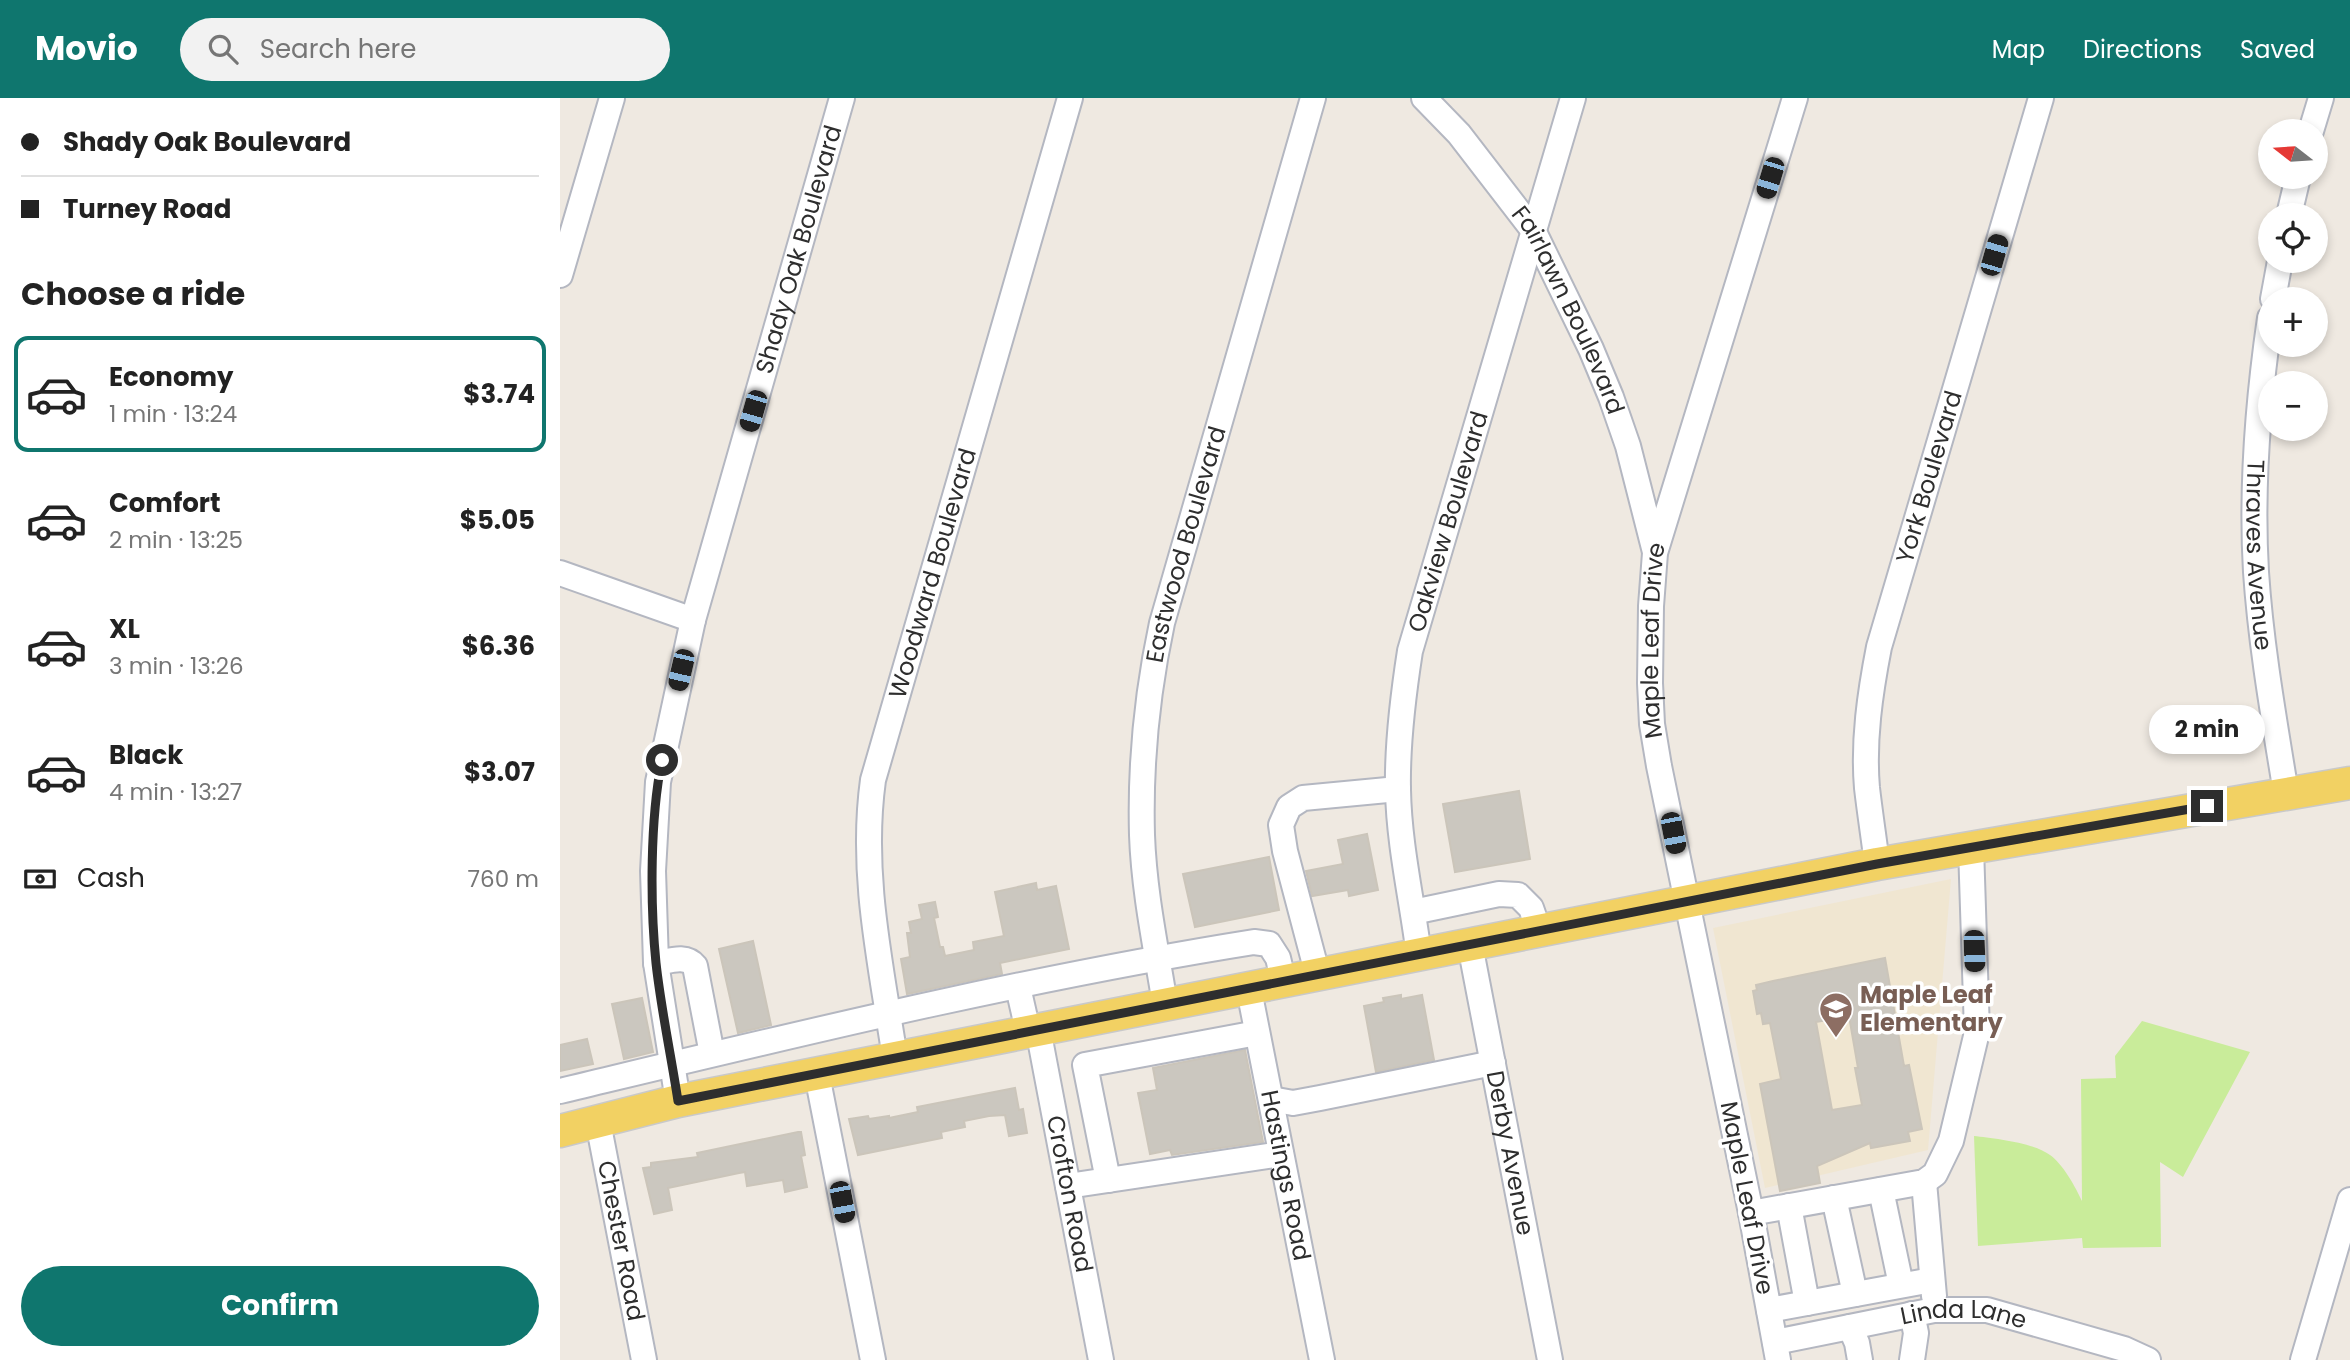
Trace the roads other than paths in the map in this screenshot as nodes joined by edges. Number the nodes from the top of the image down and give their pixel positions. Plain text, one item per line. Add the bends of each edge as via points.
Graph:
1 (612, 98) edge
2 (842, 98) edge
3 (1070, 98) edge
4 (1313, 98) edge
5 (1424, 98) edge
6 (1573, 98) edge
7 (1795, 98) edge
8 (2041, 98) edge
9 (2321, 98) edge
10 (2315, 119) edge
11 (1533, 230) junction
12 (560, 275) edge
13 (2265, 357) edge
14 (1655, 553) junction
15 (560, 573) edge
16 (693, 620) junction
17 (2350, 783) edge
18 (1398, 789) junction
19 (2286, 793) junction
20 (1971, 847) junction
21 (1877, 864) junction
22 (1687, 902) junction
23 (1413, 912) junction
24 (1539, 931) junction
25 (1470, 945) junction
26 (1419, 955) junction
27 (1157, 957) junction
28 (656, 963) junction
29 (1318, 975) junction
30 (1284, 983) junction
31 (1018, 987) junction
32 (1249, 990) junction
33 (1165, 1004) junction
34 (888, 1014) junction
35 (1033, 1030) junction
36 (1257, 1032) junction
37 (712, 1054) junction
38 (895, 1058) junction
39 (1493, 1063) junction
40 (672, 1064) junction
41 (1085, 1065) junction
42 (1046, 1073) junction
43 (817, 1075) junction
44 (560, 1091) edge
45 (1270, 1099) junction
46 (678, 1101) junction
47 (598, 1122) junction
48 (560, 1130) edge
49 (1281, 1154) junction
50 (1108, 1180) junction
51 (1924, 1182) junction
52 (1068, 1186) junction
53 (1881, 1190) junction
54 (1834, 1198) junction
55 (2350, 1200) edge
56 (1789, 1206) junction
57 (1751, 1213) junction
58 (1932, 1279) junction
59 (1901, 1285) junction
60 (1855, 1294) junction
61 (1807, 1303) junction
62 (1769, 1310) junction
63 (1923, 1312) junction
64 (1850, 1327) junction
65 (1777, 1351) edge
66 (644, 1360) edge
67 (873, 1360) edge
68 (1101, 1360) edge
69 (1322, 1360) edge
70 (1550, 1360) edge
71 (1860, 1360) edge
72 (1912, 1360) edge
73 (2148, 1360) edge
74 (2303, 1360) edge

1 - 12 street
2 - 16 street, Shady Oak Boulevard
3 - 34 street, Woodward Boulevard via 873,780 868,814 870,885
4 - 27 street, Eastwood Boulevard via 1162,623 1150,682 1142,837
5 - 11 street, Fairlawn Boulevard via 1459,134
6 - 11 street, Oakview Boulevard
7 - 14 street, Maple Leaf Drive
8 - 21 street, York Boulevard via 1879,647 1867,747
9 - 10 street
11 - 14 street, Fairlawn Boulevard via 1611,397
11 - 18 street, Oakview Boulevard via 1410,651
13 - 19 street, Thraves Avenue via 2257,421 2256,570
14 - 22 street, Maple Leaf Drive via 1650,629 1652,724
15 - 16 street
16 - 28 street, Shady Oak Boulevard via 658,782 653,871
17 - 19 main road
18 - 23 street, Oakview Boulevard
18 - 29 street via 1303,798 1289,807 1281,825
19 - 20 main road
20 - 21 main road
20 - 51 street via 1977,1032 1951,1141 1935,1174
21 - 22 main road
22 - 24 main road
22 - 57 street, Maple Leaf Drive
23 - 24 street via 1499,894 1517,895 1531,908
23 - 26 street, Oakview Boulevard
24 - 25 main road
25 - 26 main road
25 - 39 street, Derby Avenue
26 - 29 main road
27 - 30 street via 1261,942 1274,950
27 - 31 street
27 - 33 street, Eastwood Boulevard
28 - 37 street via 684,959 695,966
28 - 40 street, Shady Oak Boulevard
29 - 30 main road
30 - 32 main road
31 - 34 street
31 - 35 street, Crofton Road
32 - 33 main road
32 - 36 street, Hastings Road
33 - 35 main road
34 - 37 street
34 - 38 street, Woodward Boulevard
35 - 38 main road
35 - 42 street, Crofton Road
36 - 41 street
36 - 45 street, Hastings Road
37 - 40 street
38 - 43 main road
39 - 45 street via 1320,1098
39 - 70 street, Derby Avenue
40 - 44 street
40 - 46 street, Shady Oak Boulevard
41 - 42 street
41 - 50 street
42 - 52 street, Crofton Road
43 - 46 main road
43 - 67 street
45 - 49 street, Hastings Road
46 - 47 main road
47 - 48 main road
47 - 66 street, Chester Road
49 - 50 street
49 - 69 street, Hastings Road
50 - 52 street
51 - 53 street
51 - 58 street
52 - 68 street, Crofton Road
53 - 54 street
53 - 59 street
54 - 56 street
54 - 60 street
55 - 74 street
56 - 57 street
56 - 61 street
57 - 62 street, Maple Leaf Drive
58 - 59 street
58 - 63 street
59 - 60 street
60 - 61 street
61 - 62 street
62 - 65 street, Maple Leaf Drive
63 - 64 street, Linda Lane
63 - 72 street
63 - 73 street, Linda Lane via 1987,1310
64 - 65 street, Linda Lane
64 - 71 street

